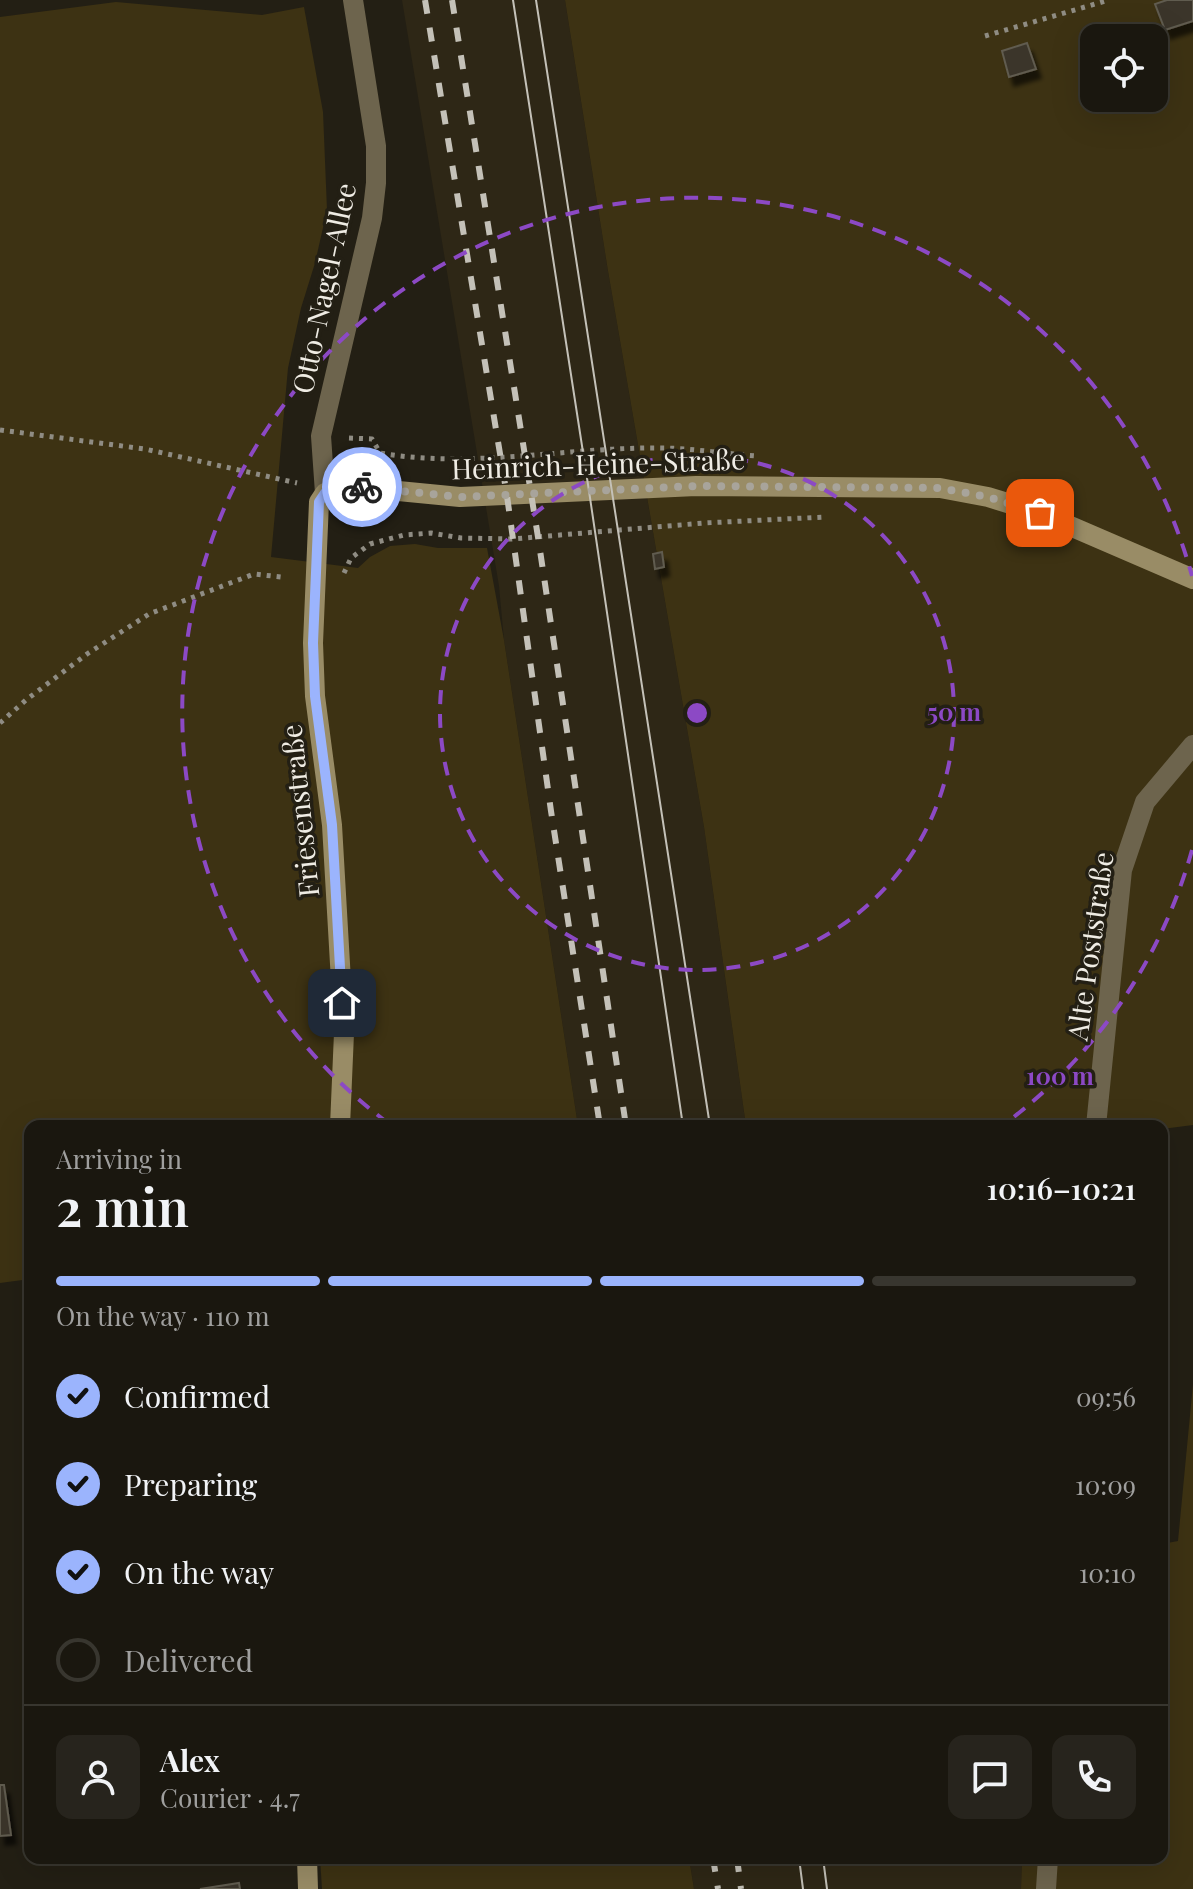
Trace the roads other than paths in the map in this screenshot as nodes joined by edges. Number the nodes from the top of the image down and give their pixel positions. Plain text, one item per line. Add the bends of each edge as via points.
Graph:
1 (353, 0) edge
2 (325, 493) junction
3 (1193, 579) edge
4 (1193, 745) edge
5 (340, 1120) edge
6 (1097, 1120) edge
7 (307, 1864) edge
8 (1048, 1864) edge
9 (308, 1889) edge
10 (1046, 1889) edge

1 - 2 street, Otto-Nagel-Allee via 376,146 376,183 321,436
2 - 3 street, Heinrich-Heine-Straße via 347,486 460,497 696,486 940,488 1040,513
2 - 5 street, Friesenstraße via 319,502 313,643 332,825 344,1033
4 - 6 street, Alte Poststraße via 1145,802 1122,870
7 - 9 street
8 - 10 street

